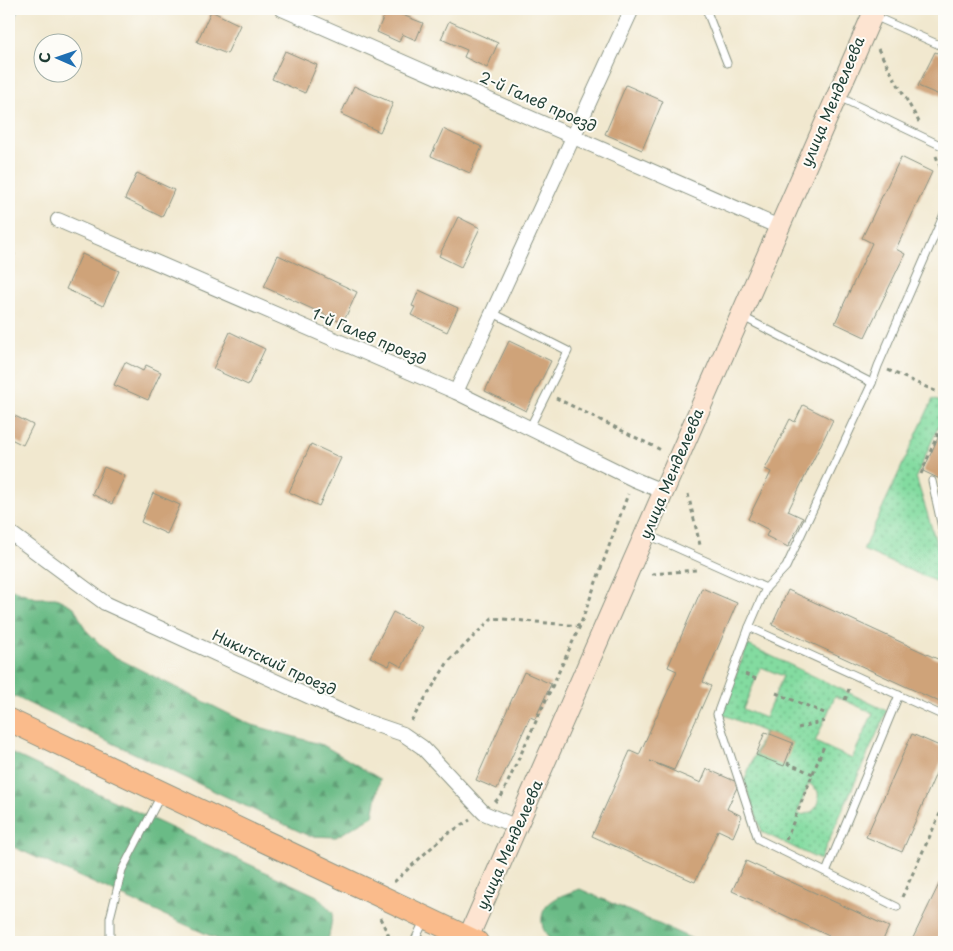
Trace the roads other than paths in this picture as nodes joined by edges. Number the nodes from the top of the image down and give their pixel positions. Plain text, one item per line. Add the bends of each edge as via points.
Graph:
1 (282, 9) edge
2 (632, 9) edge
3 (706, 9) edge
4 (871, 17) edge
5 (944, 47) edge
6 (727, 63) dead end
7 (836, 96) junction
8 (574, 136) junction
9 (944, 147) edge
10 (944, 214) edge
11 (58, 220) dead end
12 (779, 227) junction
13 (492, 313) junction
14 (740, 316) junction
15 (872, 383) junction
16 (456, 392) junction
17 (530, 427) junction
18 (932, 481) road end
19 (664, 492) junction
20 (9, 532) edge
21 (646, 534) junction
22 (944, 537) edge
23 (766, 588) junction
24 (748, 626) junction
25 (899, 695) junction
26 (944, 716) edge
27 (9, 720) edge
28 (163, 793) junction
29 (517, 827) junction
30 (826, 872) junction
31 (897, 907) road end
32 (426, 918) junction
33 (473, 940) edge
34 (110, 942) edge
35 (414, 942) edge

1 - 8 street, 2-й Галев проезд
2 - 8 street
3 - 6 lane
4 - 5 lane
4 - 7 main road, улица Менделеева
7 - 9 lane
7 - 12 main road, улица Менделеева
8 - 12 street, 2-й Галев проезд
8 - 13 street
10 - 15 lane
11 - 16 street, 1-й Галев проезд
12 - 14 main road, улица Менделеева
13 - 16 street
13 - 17 lane via 568,351
14 - 15 lane
14 - 19 main road, улица Менделеева
15 - 23 lane via 786,567
16 - 17 street, 1-й Галев проезд
17 - 19 street, 1-й Галев проезд
18 - 22 lane
19 - 21 main road, улица Менделеева
20 - 29 street, Никитский проезд via 105,603 356,718 403,734 422,747 484,813
21 - 23 lane
21 - 29 main road, улица Менделеева
23 - 24 lane
24 - 25 lane
24 - 30 lane via 717,714 758,839
25 - 26 lane
25 - 30 lane
27 - 28 main road
28 - 32 main road
28 - 34 lane via 122,870 110,918
29 - 33 main road, улица Менделеева
30 - 31 lane
32 - 33 main road
32 - 35 lane

